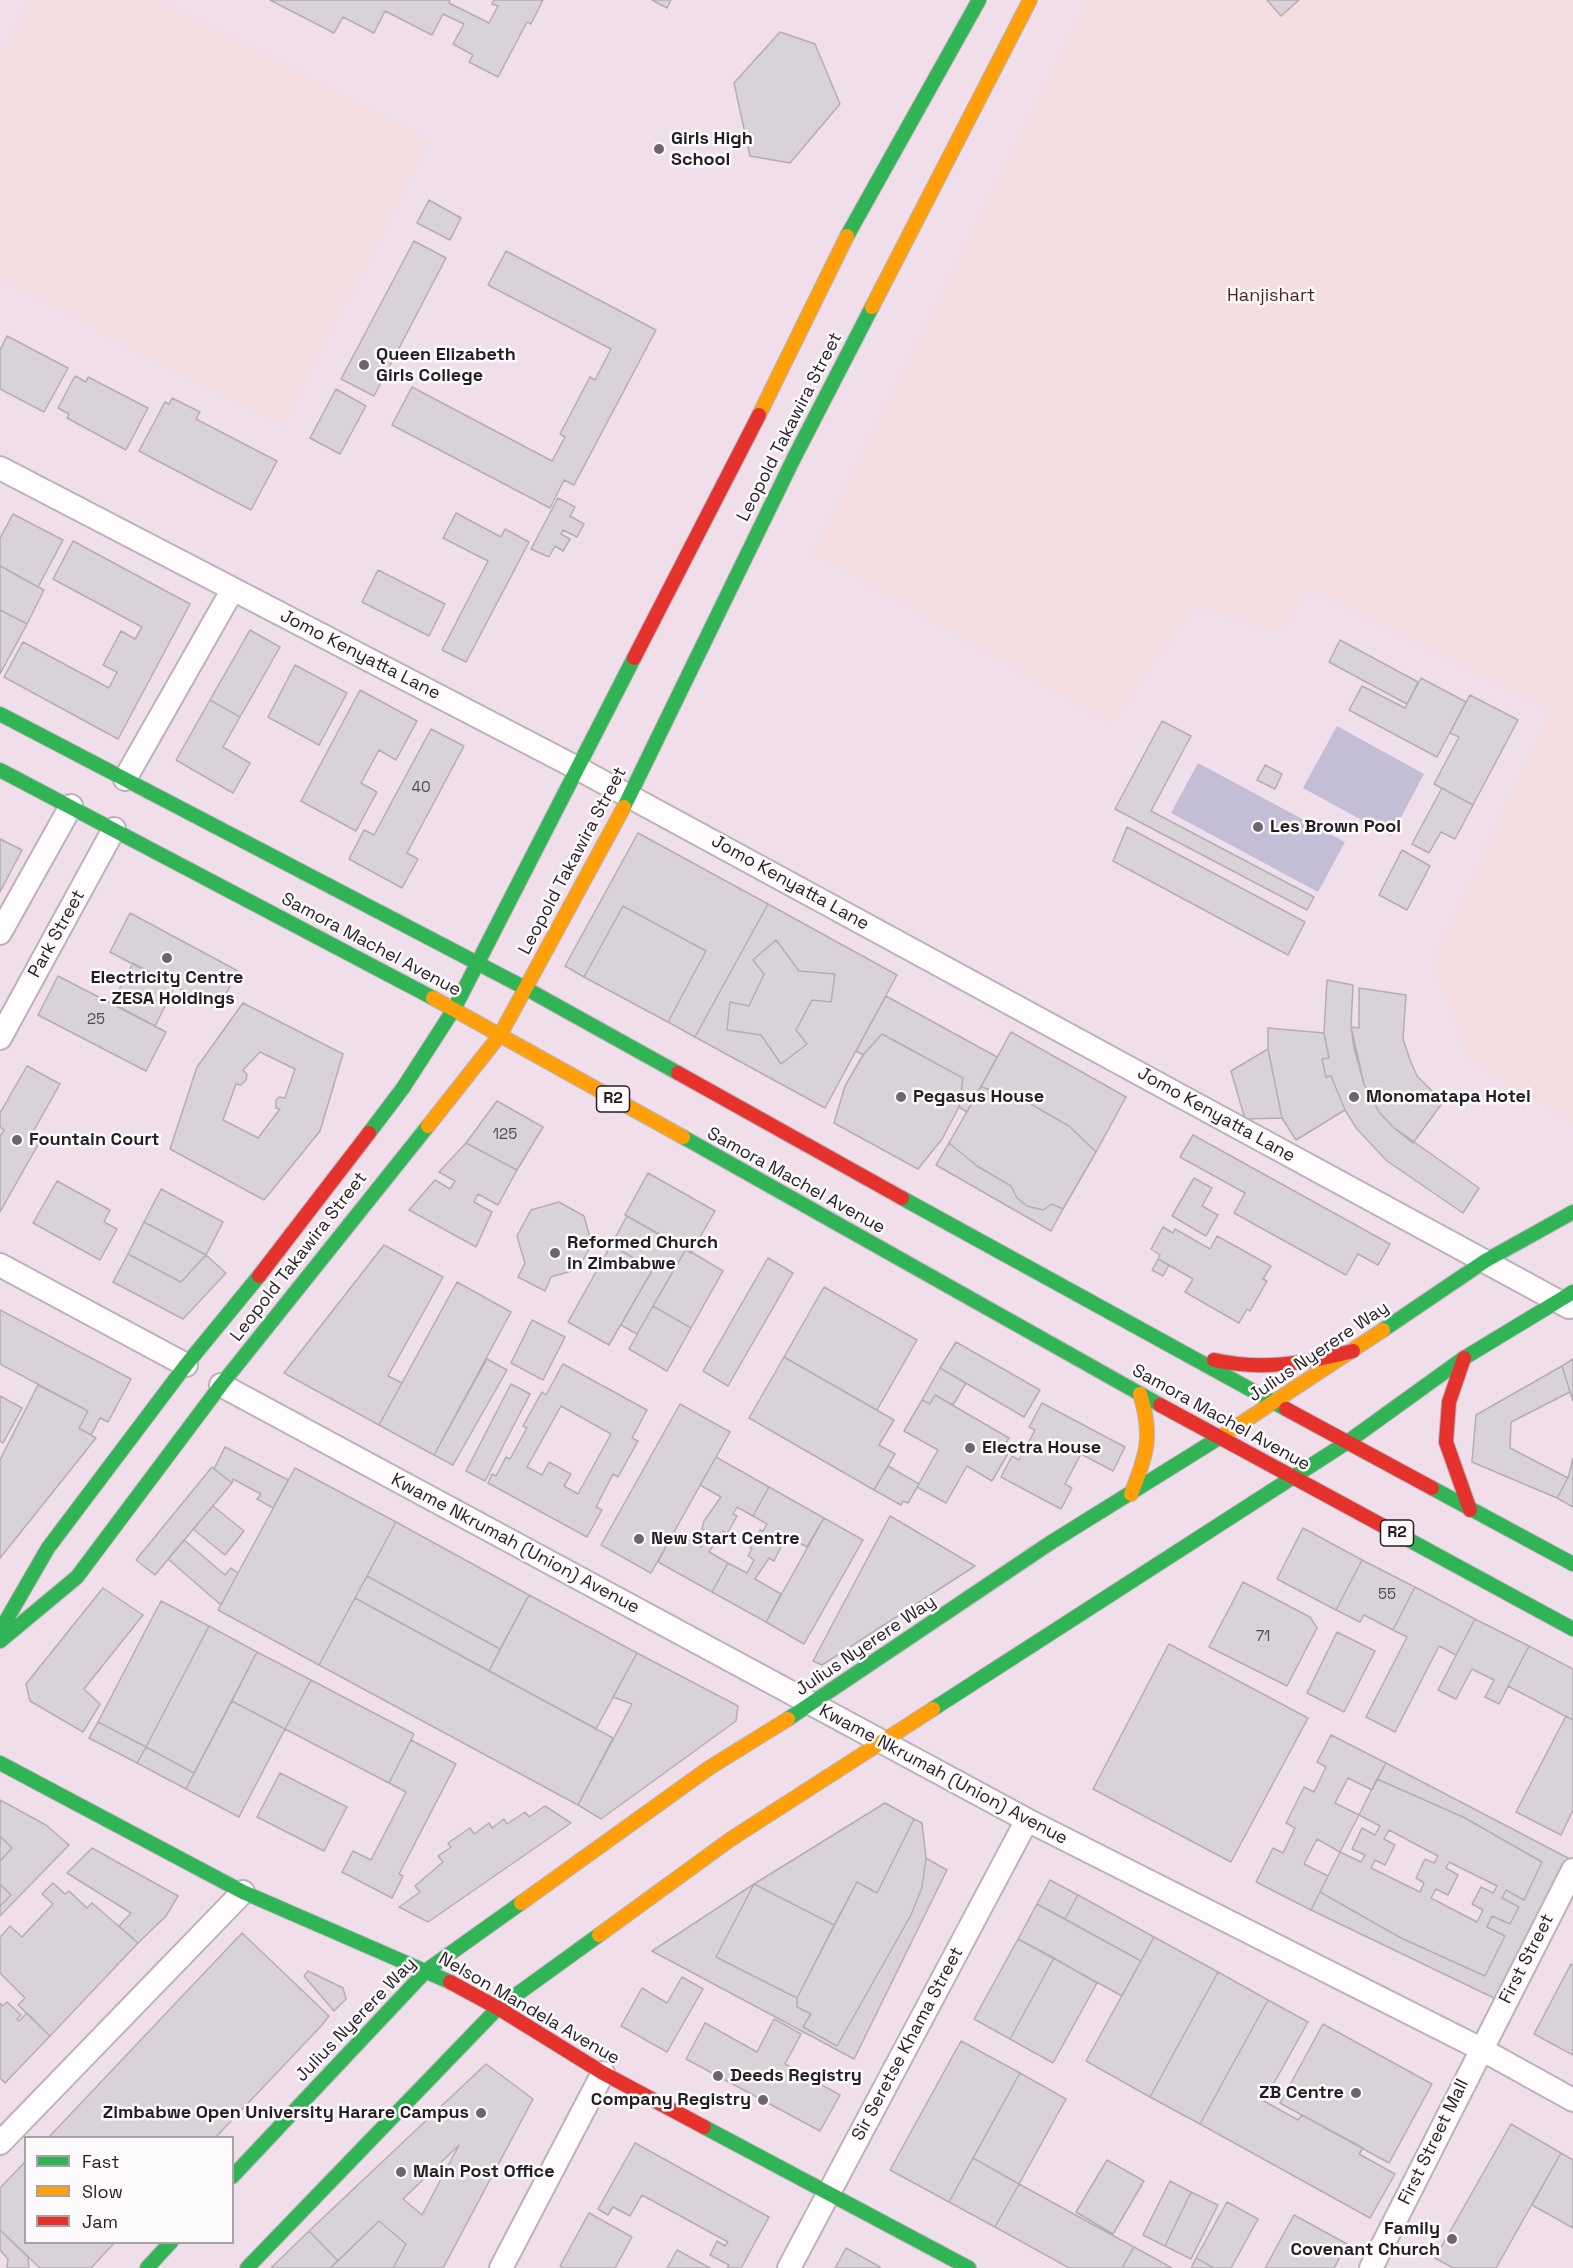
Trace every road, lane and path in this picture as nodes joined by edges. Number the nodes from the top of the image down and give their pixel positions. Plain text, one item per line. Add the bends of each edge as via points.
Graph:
1 (979, 0) edge
2 (1030, 0) edge
3 (0, 468) edge
4 (233, 589) junction
5 (0, 714) edge
6 (579, 769) junction
7 (0, 770) edge
8 (125, 779) junction
9 (630, 796) junction
10 (71, 806) junction
11 (114, 829) junction
12 (0, 933) edge
13 (478, 963) junction
14 (525, 988) junction
15 (454, 1009) junction
16 (500, 1035) junction
17 (0, 1038) edge
18 (1573, 1212) edge
19 (1485, 1261) junction
20 (0, 1265) edge
21 (1568, 1300) edge
22 (1180, 1351) junction
23 (1353, 1351) junction
24 (1464, 1358) junction
25 (186, 1365) junction
26 (221, 1385) junction
27 (1140, 1394) junction
28 (1275, 1403) junction
29 (1220, 1438) junction
30 (1346, 1443) junction
31 (1293, 1477) junction
32 (1131, 1494) junction
33 (1470, 1510) junction
34 (1573, 1564) edge
35 (1573, 1629) edge
36 (0, 1631) edge
37 (0, 1641) edge
38 (811, 1705) junction
39 (884, 1742) junction
40 (0, 1763) edge
41 (1027, 1820) junction
42 (1573, 1870) edge
43 (243, 1892) junction
44 (427, 1970) junction
45 (498, 2008) junction
46 (1481, 2049) junction
47 (603, 2073) junction
48 (1573, 2100) edge
49 (0, 2143) edge
50 (234, 2175) edge
51 (830, 2192) junction
52 (169, 2244) edge
53 (147, 2268) edge
54 (248, 2268) edge
55 (501, 2268) edge
56 (789, 2268) edge
57 (969, 2268) edge
58 (1371, 2268) edge

1 - 6 main road, Leopold Takawira Street via 844,241
2 - 9 main road, Leopold Takawira Street via 794,458
3 - 4 street, Jomo Kenyatta Lane
4 - 6 street, Jomo Kenyatta Lane
4 - 8 street
5 - 8 main road, Samora Machel Avenue
6 - 9 street, Jomo Kenyatta Lane
6 - 13 main road, Leopold Takawira Street
7 - 10 main road, Samora Machel Avenue / R2
8 - 13 main road, Samora Machel Avenue
9 - 14 main road, Leopold Takawira Street
9 - 19 street, Jomo Kenyatta Lane
10 - 11 main road, Samora Machel Avenue / R2
10 - 12 street
11 - 15 main road, Samora Machel Avenue / R2
11 - 17 street, Park Street
13 - 14 main road, Samora Machel Avenue
13 - 15 main road, Leopold Takawira Street
14 - 16 main road, Leopold Takawira Street
14 - 22 main road, Samora Machel Avenue
15 - 16 main road, Samora Machel Avenue / R2
15 - 25 main road, Leopold Takawira Street via 403,1088 266,1268
16 - 26 main road, Leopold Takawira Street
16 - 27 main road, Samora Machel Avenue / R2
18 - 19 main road, Julius Nyerere Way
19 - 21 street, Jomo Kenyatta Lane
19 - 23 main road, Julius Nyerere Way
20 - 25 street
21 - 24 main road
22 - 23 main road via 1235,1366 1283,1368
22 - 28 main road, Samora Machel Avenue
23 - 28 main road, Julius Nyerere Way
24 - 30 main road
24 - 33 main road via 1449,1402 1446,1442
25 - 36 main road, Leopold Takawira Street via 48,1548
26 - 37 main road, Leopold Takawira Street via 77,1577
26 - 38 street, Kwame Nkrumah (Union) Avenue
27 - 29 main road, Samora Machel Avenue / R2
27 - 32 main road via 1150,1423 1146,1460
28 - 29 main road, Julius Nyerere Way
28 - 30 main road, Samora Machel Avenue
29 - 31 main road, Samora Machel Avenue / R2
29 - 32 main road, Julius Nyerere Way
30 - 31 main road
30 - 33 main road, Samora Machel Avenue
31 - 35 main road, Samora Machel Avenue / R2
31 - 39 main road
32 - 38 main road, Julius Nyerere Way via 1050,1543
33 - 34 main road, Samora Machel Avenue
38 - 39 street, Kwame Nkrumah (Union) Avenue
38 - 44 main road, Julius Nyerere Way via 709,1768
39 - 41 street, Kwame Nkrumah (Union) Avenue
39 - 45 main road via 731,1839
40 - 43 main road, Nelson Mandela Avenue
41 - 46 street, Kwame Nkrumah (Union) Avenue
41 - 51 street, Sir Seretse Khama Street
42 - 46 street, First Street
43 - 44 main road, Nelson Mandela Avenue
43 - 49 street
44 - 45 main road, Nelson Mandela Avenue
44 - 50 main road, Julius Nyerere Way
45 - 47 main road, Nelson Mandela Avenue
45 - 54 main road
46 - 48 street, Kwame Nkrumah (Union) Avenue
46 - 58 street, First Street Mall
47 - 51 main road, Nelson Mandela Avenue
47 - 55 street
51 - 56 street, Sir Seretse Khama Street
51 - 57 main road, Nelson Mandela Avenue
52 - 53 main road

